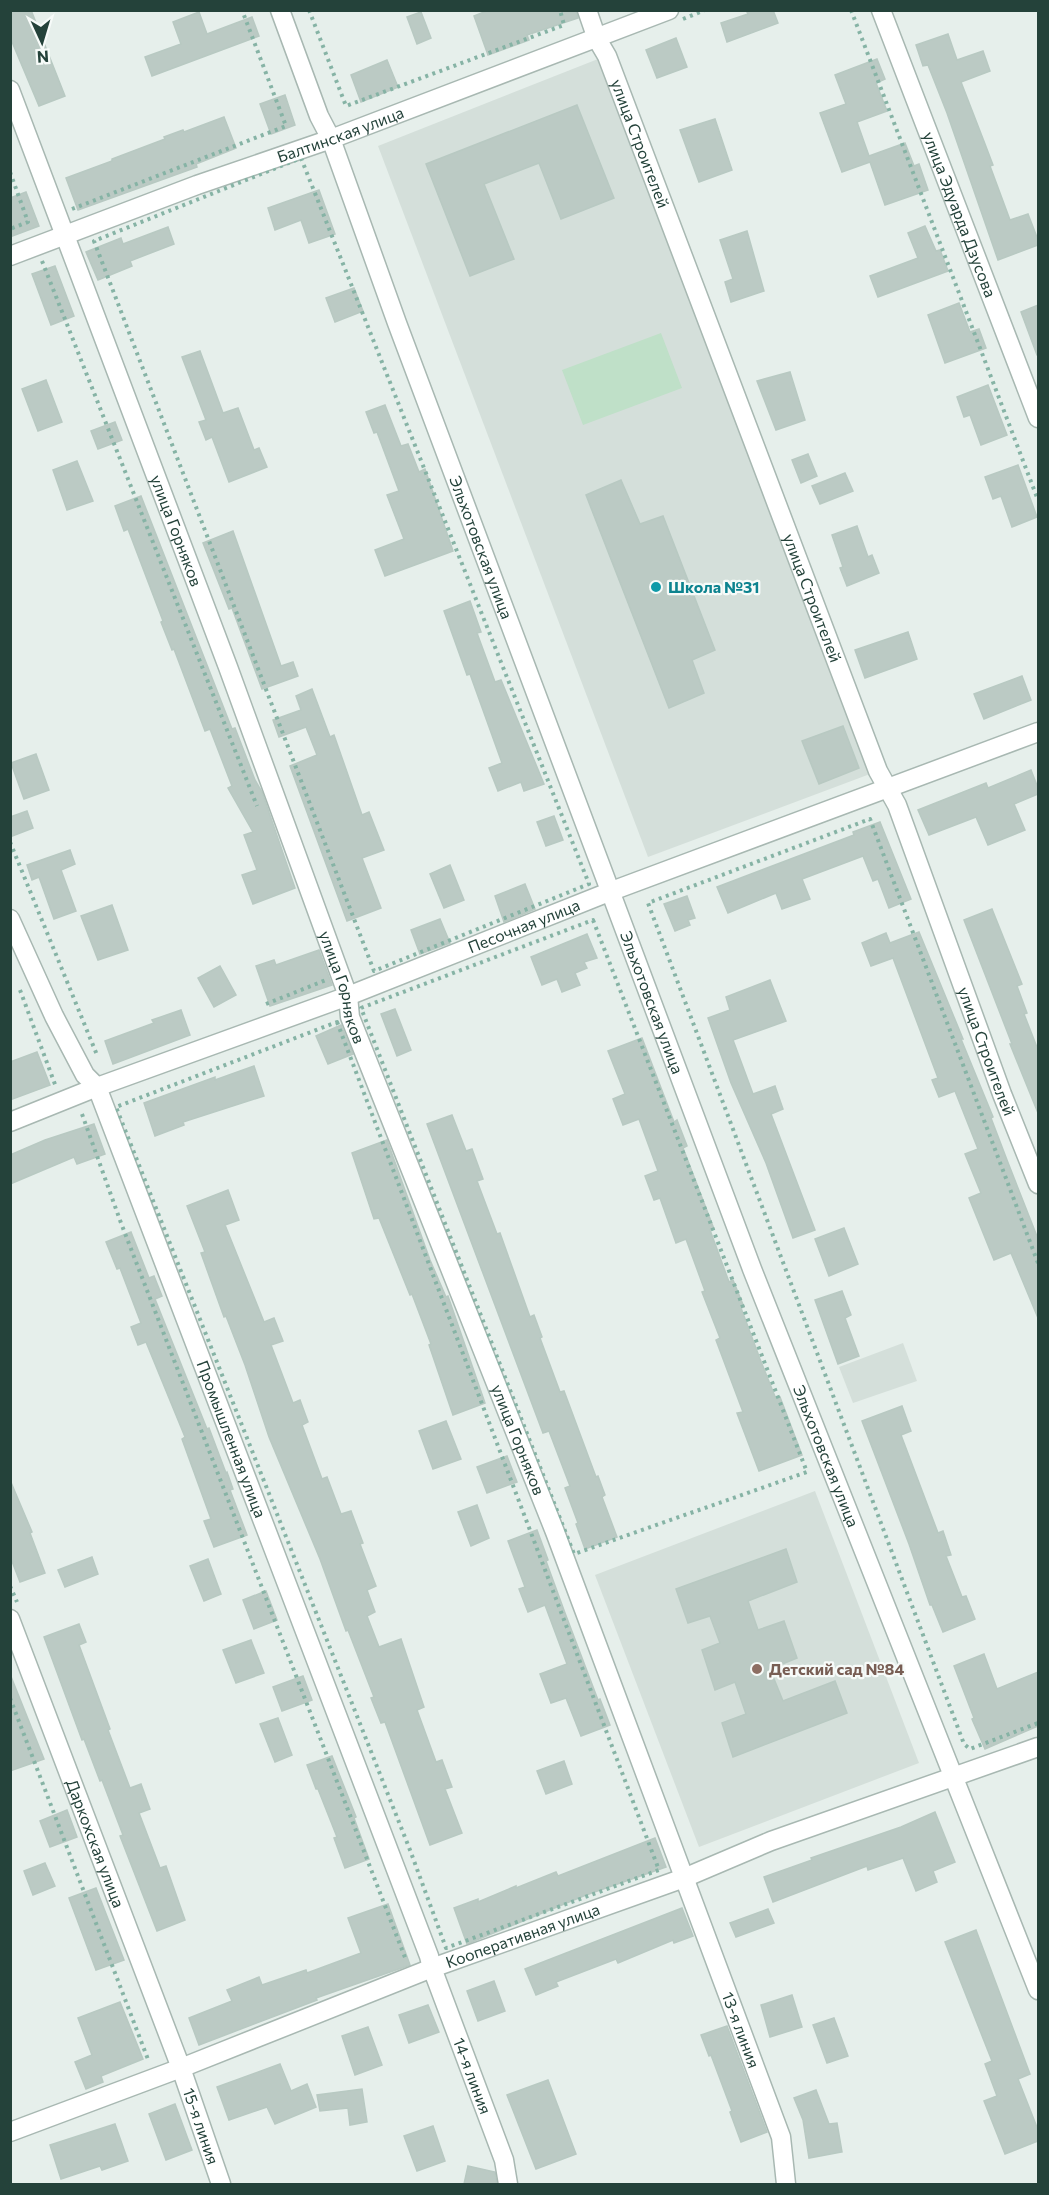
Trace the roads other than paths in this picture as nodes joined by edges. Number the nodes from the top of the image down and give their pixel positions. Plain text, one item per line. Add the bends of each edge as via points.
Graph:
1 (280, 10) edge
2 (587, 10) edge
3 (669, 10) edge
4 (881, 10) edge
5 (597, 39) junction
6 (10, 90) edge
7 (331, 139) junction
8 (64, 235) junction
9 (10, 256) edge
10 (1038, 418) edge
11 (1038, 732) edge
12 (886, 788) junction
13 (609, 892) junction
14 (10, 919) edge
15 (354, 1002) junction
16 (97, 1087) junction
17 (10, 1122) edge
18 (1038, 1184) edge
19 (10, 1619) edge
20 (1038, 1747) edge
21 (953, 1775) junction
22 (684, 1878) junction
23 (432, 1968) junction
24 (1038, 1990) edge
25 (181, 2068) junction
26 (10, 2132) edge
27 (221, 2184) edge
28 (508, 2184) edge
29 (786, 2184) edge

1 - 7 street, Эльхотовская улица
2 - 5 street, улица Строителей
3 - 5 street, Балтинская улица
4 - 10 street, улица Эдуарда Дзусова
5 - 7 street, Балтинская улица
5 - 12 street, улица Строителей via 653,174
6 - 8 street, улица Горняков
7 - 8 street, Балтинская улица
7 - 13 street, Эльхотовская улица
8 - 9 street, Балтинская улица
8 - 15 street, улица Горняков
11 - 12 street, Песочная улица
12 - 13 street, Песочная улица
12 - 18 street, улица Строителей via 897,805
13 - 15 street, Песочная улица
13 - 21 street, Эльхотовская улица via 752,1269
14 - 16 street, Промышленная улица via 54,1016 85,1075
15 - 16 street, Песочная улица
15 - 22 street, улица Горняков via 350,1017 555,1532
16 - 17 street, Песочная улица
16 - 23 street, Промышленная улица
19 - 25 street, Даркохская улица
20 - 21 street, Кооперативная улица
21 - 22 street, Кооперативная улица via 771,1841
21 - 24 street, Эльхотовская улица
22 - 23 street, Кооперативная улица
22 - 29 street, 13-я линия via 781,2137
23 - 25 street, Кооперативная улица
23 - 28 street, 14-я линия via 504,2160
25 - 26 street, Кооперативная улица
25 - 27 street, 15-я линия

